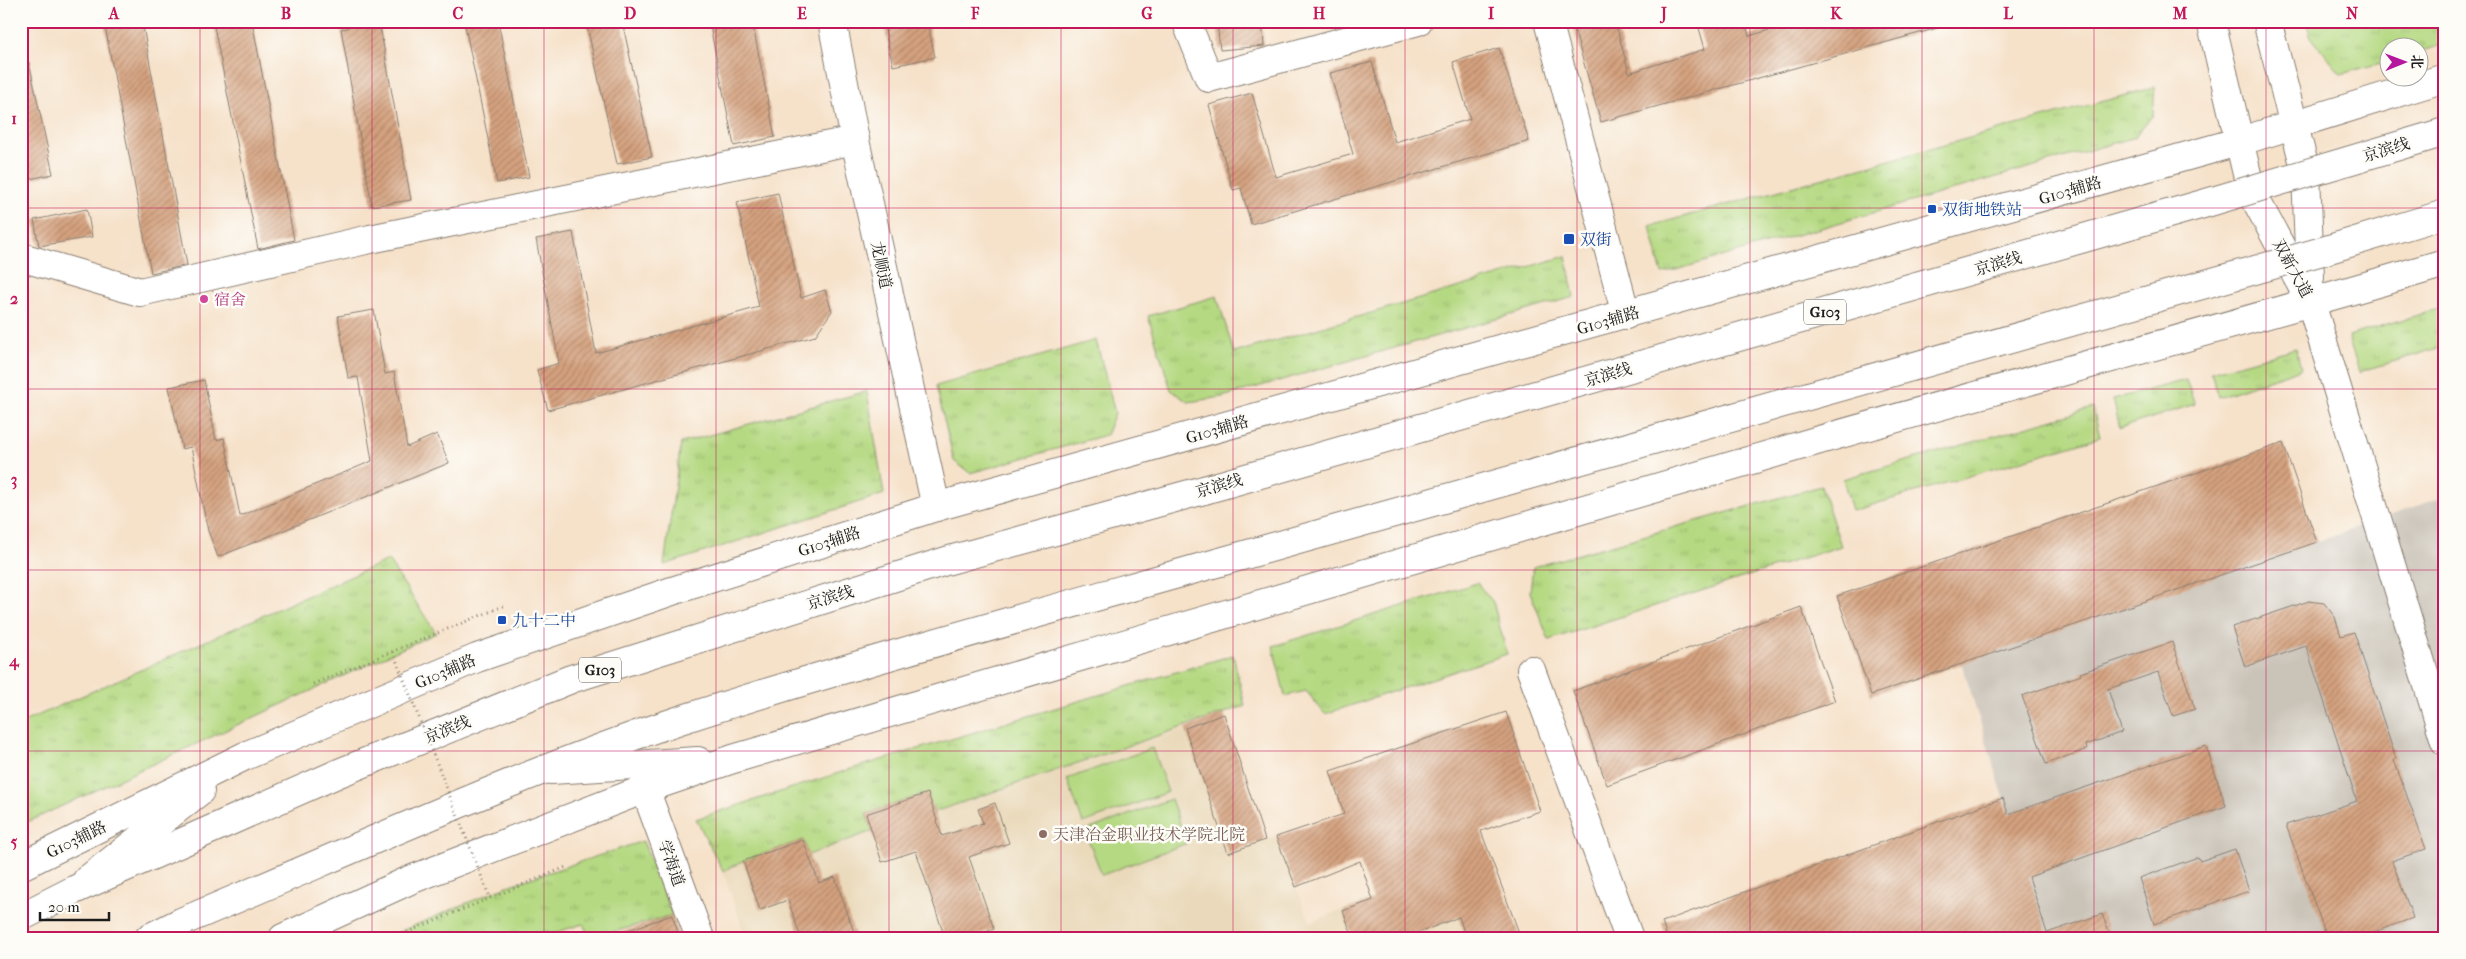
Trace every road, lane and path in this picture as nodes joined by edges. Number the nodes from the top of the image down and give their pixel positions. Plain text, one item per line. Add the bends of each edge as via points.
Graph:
1 (832, 21) edge
2 (1186, 21) edge
3 (1418, 21) edge
4 (1548, 21) edge
5 (2211, 21) edge
6 (2267, 21) edge
7 (2445, 78) edge
8 (2293, 125) junction
9 (2445, 132) edge
10 (855, 140) junction
11 (2241, 141) junction
12 (2445, 214) edge
13 (21, 257) edge
14 (2445, 263) edge
15 (2311, 303) junction
16 (1626, 315) junction
17 (936, 507) junction
18 (506, 605) dead end
19 (393, 652) junction
20 (1531, 670) dead end
21 (313, 684) dead end
22 (2445, 741) edge
23 (245, 756) junction
24 (733, 759) junction
25 (542, 770) junction
26 (645, 789) junction
27 (21, 866) edge
28 (566, 868) dead end
29 (74, 890) junction
30 (490, 898) junction
31 (21, 917) edge
32 (149, 938) edge
33 (284, 938) edge
34 (393, 938) edge
35 (700, 938) edge
36 (1629, 938) edge

1 - 10 main road, 龙顺道
2 - 3 main road via 1209,78
4 - 16 main road
5 - 11 main road, 双新大道
6 - 8 main road, 双新大道
7 - 8 main road, G103辅路
8 - 11 main road, G103辅路
8 - 15 main road, 双新大道 via 2306,172
9 - 29 main road, 京滨线 / G103, bridge via 1204,490 946,561 571,679 340,773
10 - 13 main road via 370,239 140,292
10 - 17 main road, 龙顺道
11 - 15 main road, 双新大道 via 2251,191
11 - 16 main road, G103辅路
12 - 25 main road, bridge via 902,653 682,720
14 - 15 main road
15 - 22 main road
15 - 24 main road via 1824,439
16 - 17 main road, G103辅路
17 - 23 main road, G103辅路 via 672,591 477,658
18 - 19 path
19 - 21 path
19 - 30 path, bridge
20 - 36 main road
23 - 27 main road, G103辅路
23 - 29 main road
24 - 25 main road
24 - 26 main road
25 - 32 main road
26 - 33 main road via 410,880
26 - 35 main road, 学海道
28 - 30 path
29 - 31 main road, 京滨线 / G103
30 - 34 path

